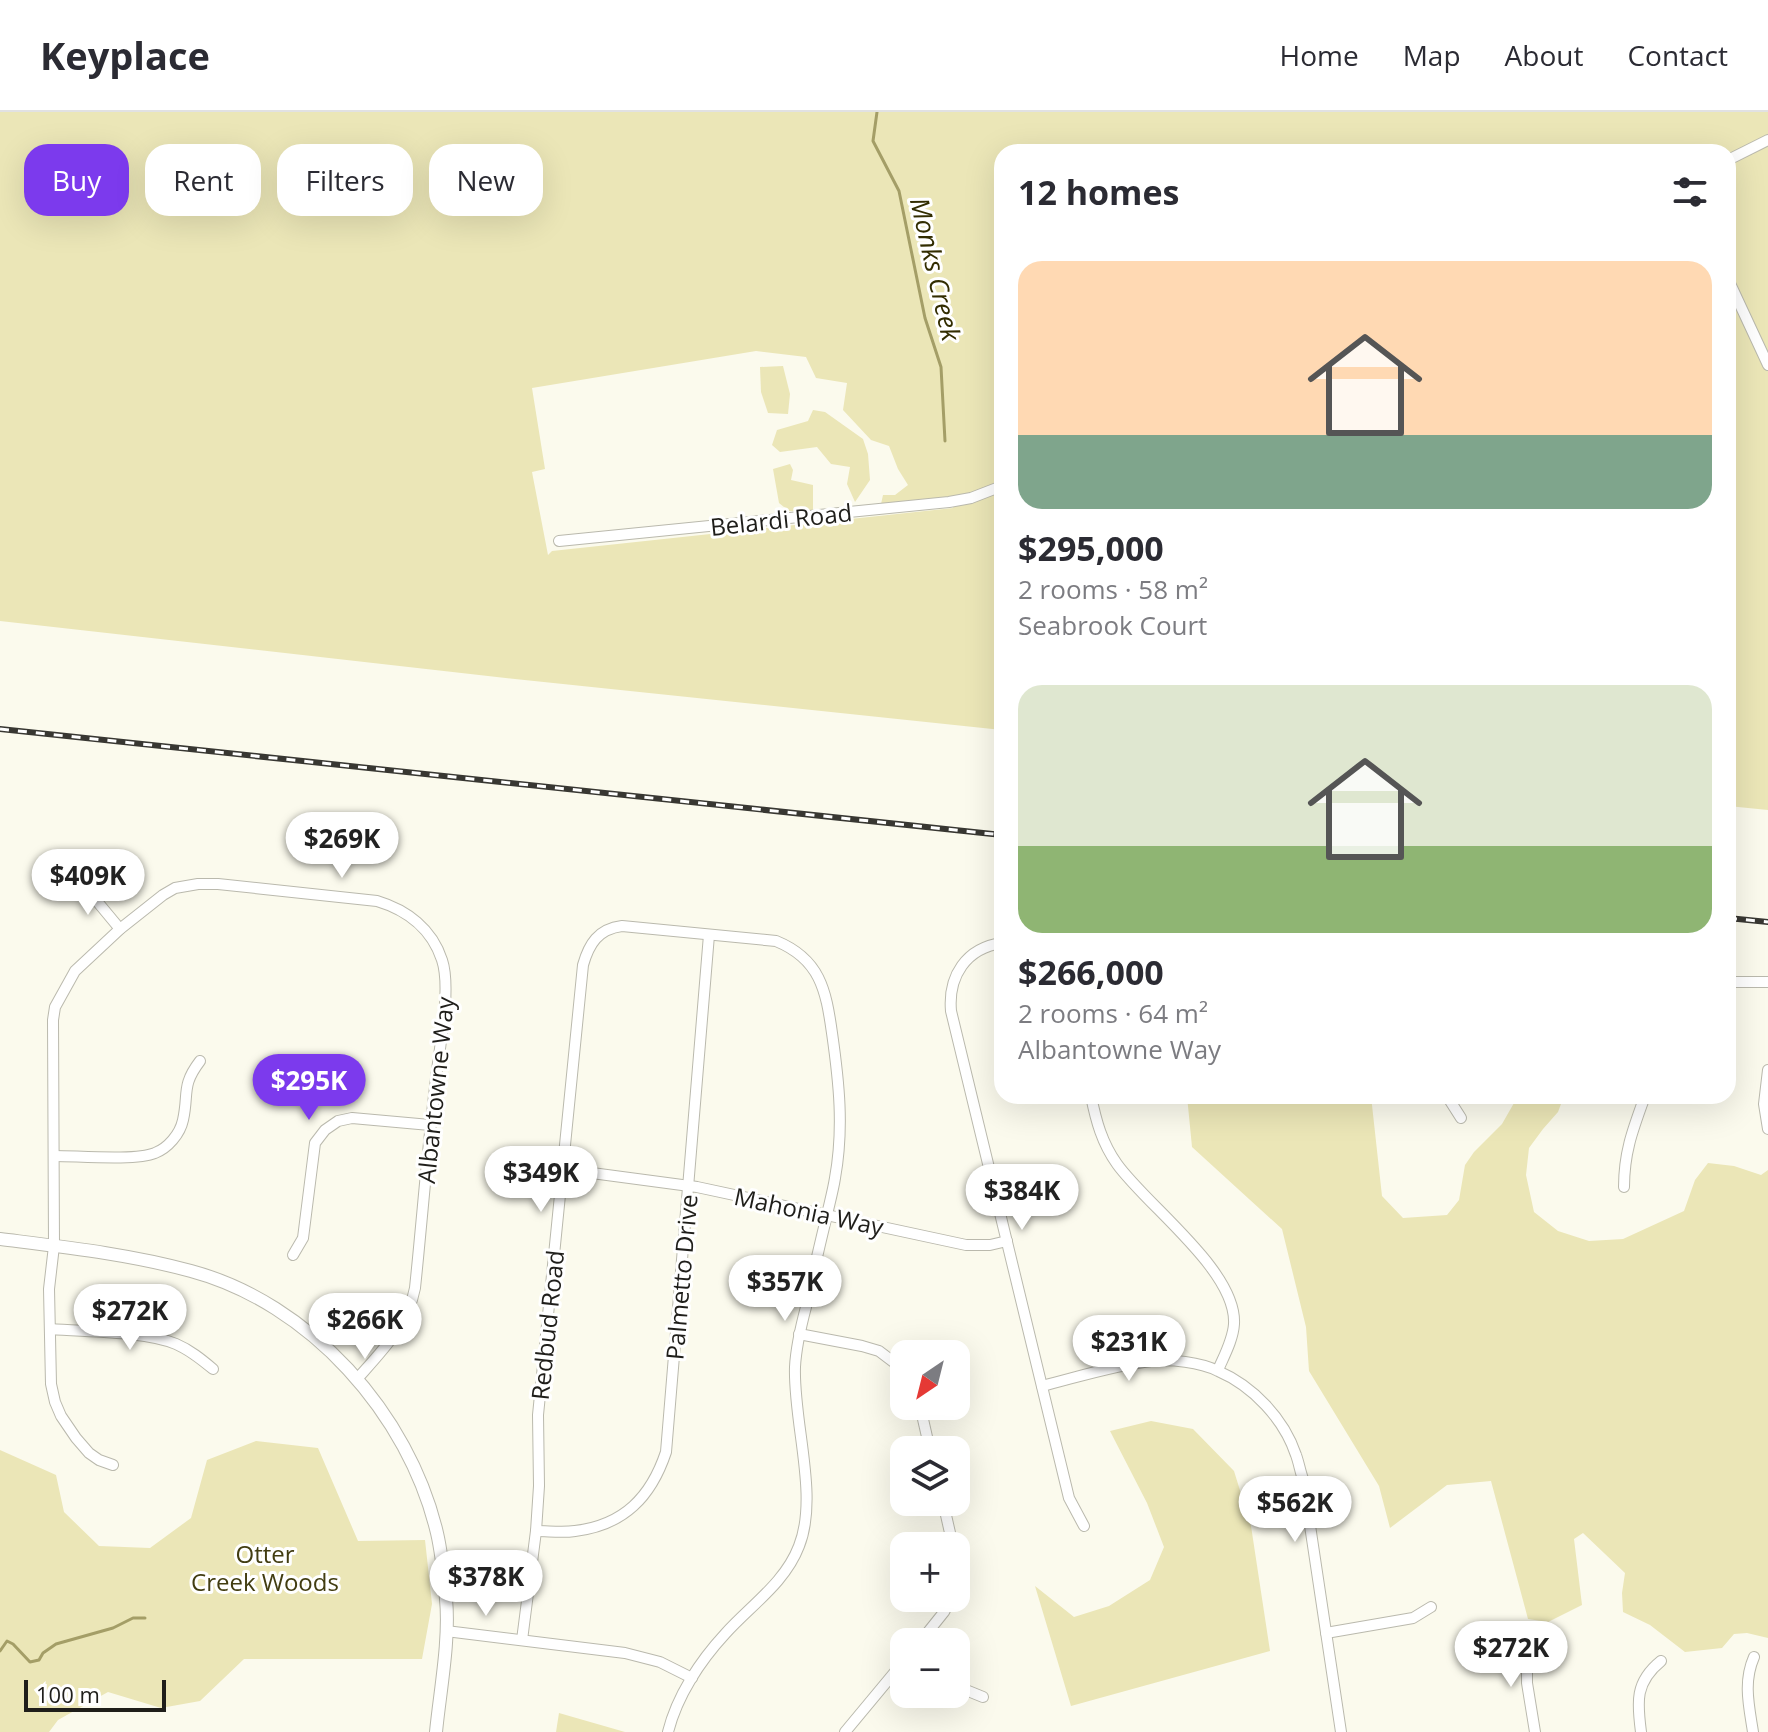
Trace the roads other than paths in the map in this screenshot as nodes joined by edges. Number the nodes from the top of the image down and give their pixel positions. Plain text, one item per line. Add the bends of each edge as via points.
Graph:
1 (1768, 140) edge
2 (1736, 156) edge
3 (1736, 296) edge
4 (1768, 365) edge
5 (994, 489) edge
6 (559, 541) dead end
7 (81, 882) dead end
8 (120, 929) junction
9 (709, 935) junction
10 (994, 945) edge
11 (1736, 982) edge
12 (1768, 982) edge
13 (200, 1061) dead end
14 (1768, 1070) edge
15 (1093, 1104) edge
16 (1452, 1104) edge
17 (1642, 1104) edge
18 (1461, 1118) dead end
19 (430, 1125) junction
20 (1768, 1129) edge
21 (55, 1156) junction
22 (562, 1169) junction
23 (689, 1185) junction
24 (1624, 1187) dead end
25 (827, 1214) junction
26 (0, 1239) edge
27 (1007, 1241) junction
28 (54, 1246) junction
29 (293, 1255) dead end
30 (51, 1329) junction
31 (799, 1334) junction
32 (890, 1359) edge
33 (213, 1369) dead end
34 (1218, 1370) junction
35 (357, 1379) junction
36 (1042, 1386) junction
37 (113, 1465) dead end
38 (1084, 1526) dead end
39 (536, 1531) junction
40 (1431, 1607) dead end
41 (944, 1612) edge
42 (931, 1628) edge
43 (446, 1631) junction
44 (1326, 1633) junction
45 (522, 1640) junction
46 (1533, 1648) dead end
47 (1754, 1657) dead end
48 (1661, 1661) dead end
49 (692, 1678) junction
50 (890, 1679) edge
51 (970, 1692) edge
52 (983, 1697) dead end
53 (436, 1732) edge
54 (668, 1732) edge
55 (845, 1732) edge
56 (1341, 1732) edge
57 (1535, 1732) edge
58 (1641, 1732) edge
59 (1753, 1732) edge

1 - 2 street
3 - 4 street
5 - 6 street, Belardi Road via 949,502
7 - 8 street
8 - 19 street, Albantowne Way via 175,888 198,884 359,898 410,916 434,944 446,984
8 - 21 street, Albantowne Way via 75,971 55,1007
9 - 22 street, Redbud Road via 622,926 602,932 591,943 583,965
9 - 23 street, Palmetto Drive
9 - 25 street via 776,941 805,957 815,970 830,1019 841,1115
10 - 27 street via 960,968 950,995
11 - 12 street
13 - 21 street via 187,1081 180,1127 159,1152
14 - 20 street
15 - 34 street via 1099,1130 1118,1166 1227,1290 1234,1327
16 - 18 street
17 - 24 street via 1626,1150
19 - 29 street via 352,1118 325,1130 313,1150 303,1238
19 - 35 street, Albantowne Way via 413,1302 401,1327
21 - 28 street, Albantowne Way
22 - 23 street, Mahonia Way
22 - 39 street, Redbud Road via 538,1415
23 - 25 street, Mahonia Way
23 - 39 street, Palmetto Drive via 666,1452 655,1479 635,1505 611,1522 572,1532
25 - 27 street, Mahonia Way via 966,1245
25 - 31 street
26 - 28 street
27 - 36 street
28 - 30 street, Albantowne Way
28 - 35 street via 193,1271 230,1285 278,1310
30 - 33 street via 149,1337 187,1349
30 - 37 street, Albantowne Way via 51,1384 61,1416 89,1453
31 - 32 street via 862,1346
31 - 49 street via 796,1409 807,1489 799,1547 779,1580 725,1634
34 - 36 street via 1152,1361
34 - 44 street via 1270,1409 1296,1453
35 - 43 street via 385,1414 427,1499 438,1535
36 - 38 street via 1069,1498
39 - 45 street, Redbud Road
40 - 44 street via 1413,1618
41 - 42 street
43 - 45 street
43 - 53 street
44 - 56 street
45 - 49 street via 644,1657
46 - 57 street via 1527,1683
47 - 59 street via 1747,1681
48 - 58 street via 1640,1689
49 - 54 street
50 - 55 street
51 - 52 street

